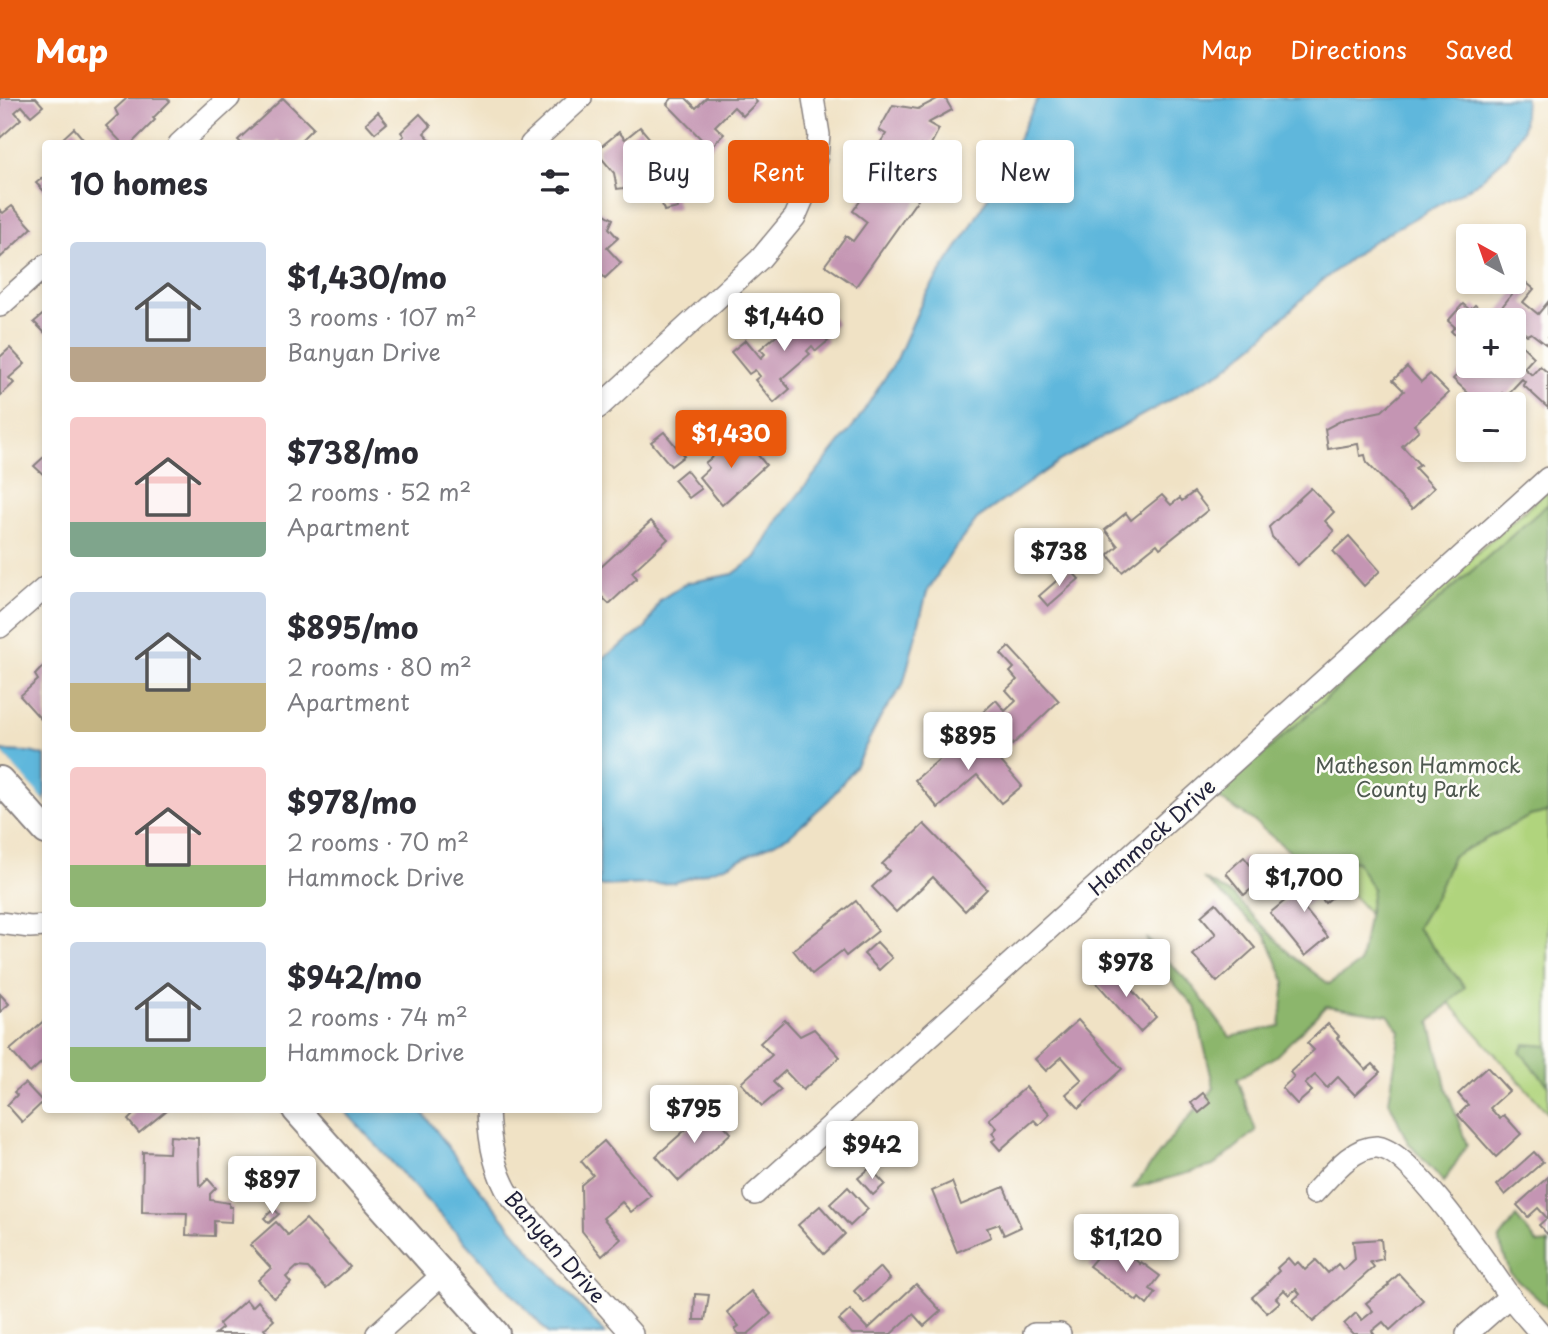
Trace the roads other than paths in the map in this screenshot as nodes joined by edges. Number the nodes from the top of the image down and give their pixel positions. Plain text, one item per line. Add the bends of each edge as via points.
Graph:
1 (229, 98) edge
2 (581, 98) edge
3 (813, 98) edge
4 (183, 140) edge
5 (535, 140) edge
6 (42, 269) edge
7 (0, 306) edge
8 (602, 404) edge
9 (1548, 478) edge
10 (42, 590) edge
11 (0, 626) edge
12 (0, 780) edge
13 (42, 827) edge
14 (0, 923) edge
15 (42, 926) edge
16 (299, 1113) edge
17 (488, 1113) edge
18 (755, 1194) dead end
19 (1314, 1194) dead end
20 (442, 1275) junction
21 (1510, 1296) junction
22 (377, 1334) edge
23 (496, 1334) edge
24 (632, 1334) edge
25 (1034, 1334) edge
26 (1060, 1334) edge
27 (1468, 1334) edge
28 (1541, 1334) edge

1 - 4 street
2 - 5 street
3 - 8 street via 817,156 795,217 752,266
6 - 7 street
9 - 18 street, Hammock Drive
10 - 11 street
12 - 13 main road
14 - 15 street
16 - 20 main road
17 - 24 street, Banyan Drive via 493,1150 510,1196
19 - 21 street via 1358,1153 1382,1148 1406,1165 1450,1213
20 - 22 street
20 - 23 main road
21 - 27 street
21 - 28 street
25 - 26 street

